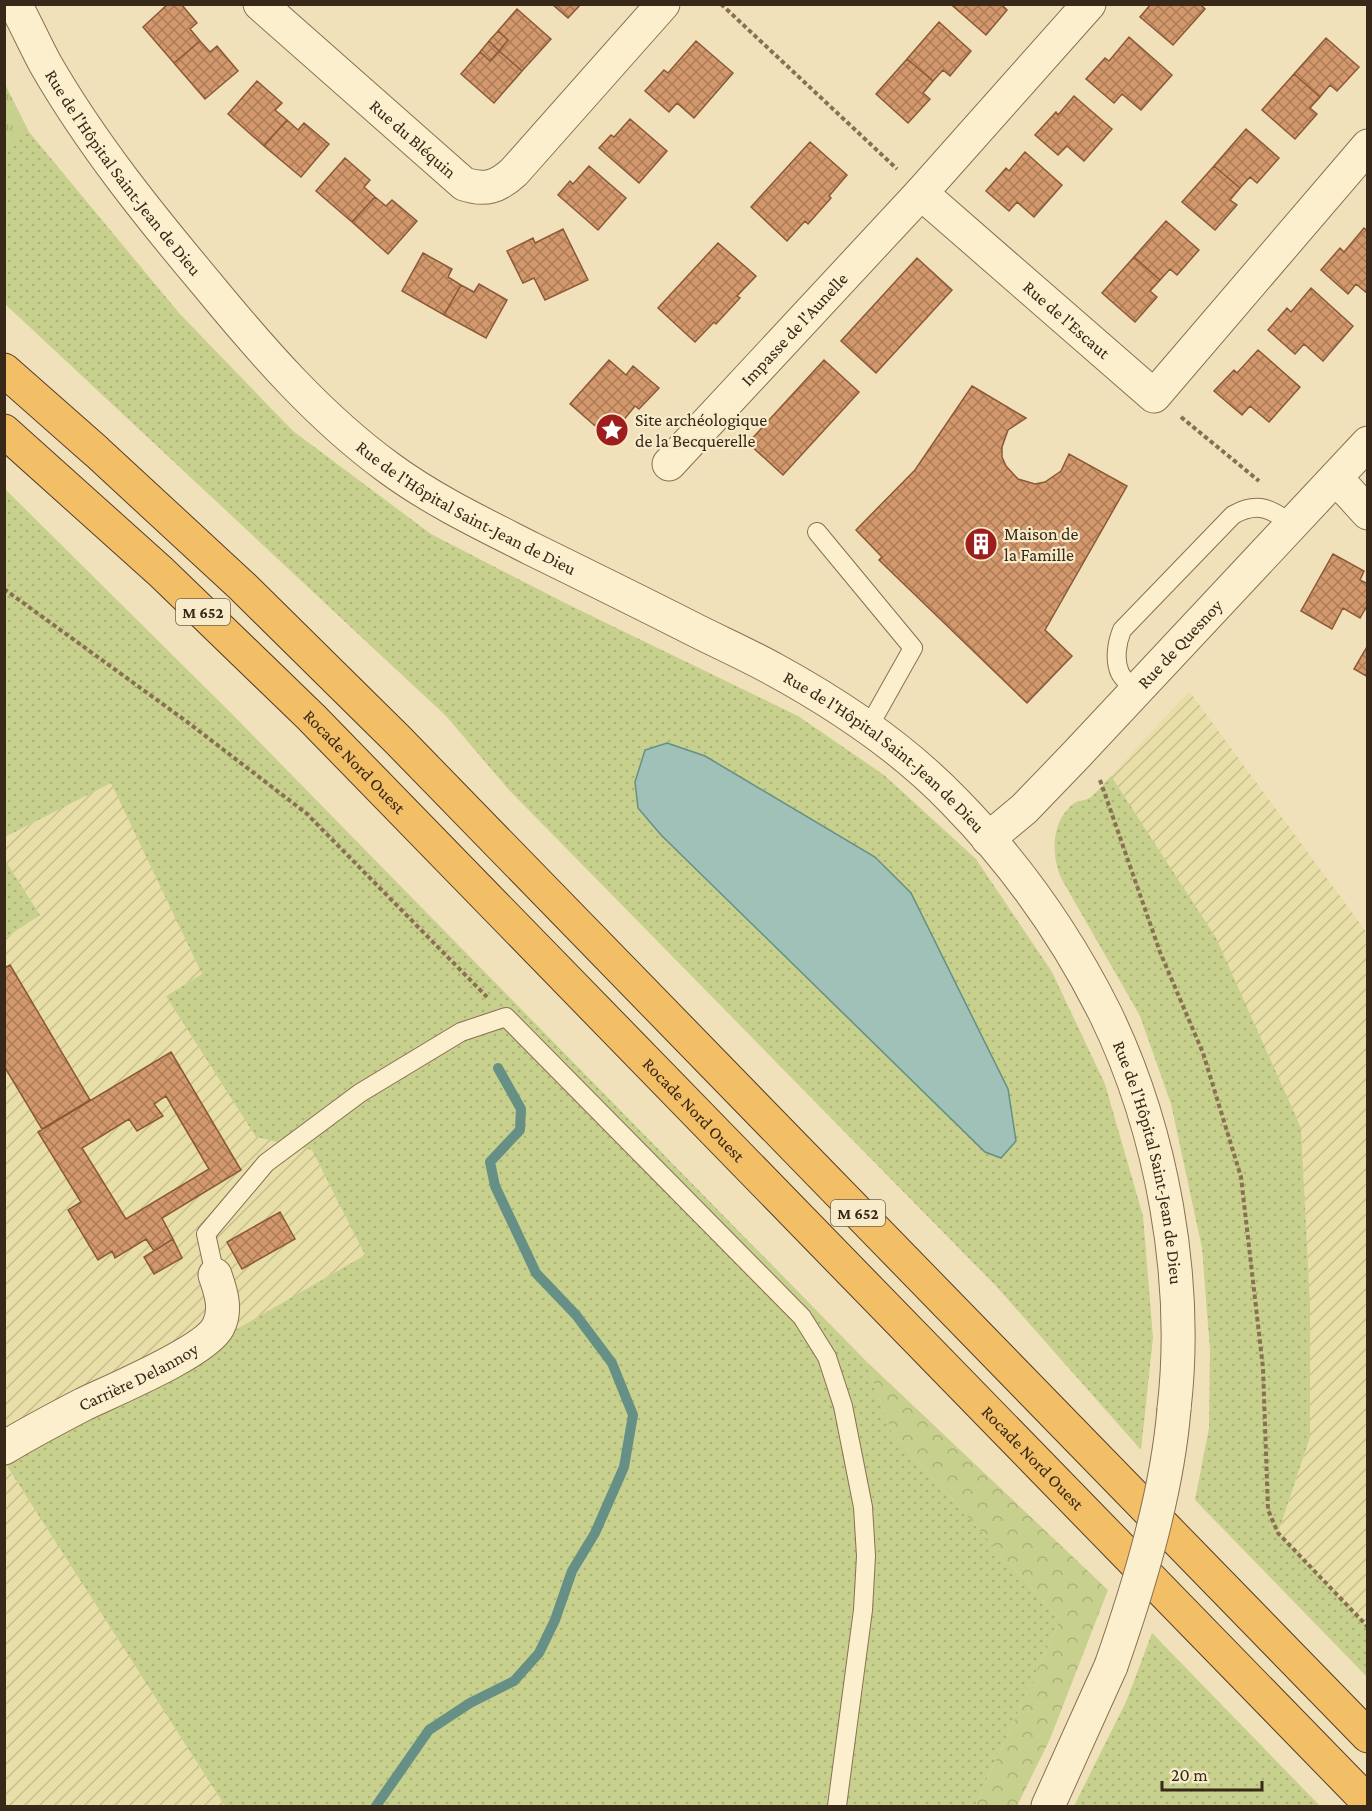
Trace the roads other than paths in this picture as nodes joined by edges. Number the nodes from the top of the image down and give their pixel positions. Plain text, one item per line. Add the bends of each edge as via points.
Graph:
1 (15, 4) edge
2 (260, 4) edge
3 (663, 4) edge
4 (1089, 4) edge
5 (1368, 146) edge
6 (921, 193) junction
7 (4, 370) edge
8 (4, 430) edge
9 (1368, 443) edge
10 (669, 465) dead end
11 (1336, 478) junction
12 (1368, 513) edge
13 (1297, 520) junction
14 (817, 532) dead end
15 (1136, 691) junction
16 (867, 728) junction
17 (988, 839) junction
18 (215, 1275) joint
19 (4, 1448) edge
20 (1368, 1736) edge
21 (1368, 1802) edge
22 (837, 1806) edge
23 (1048, 1806) edge

1 - 16 street, Rue de l'Hôpital Saint-Jean de Dieu via 47,66 91,135 170,240 282,372 370,454 440,503 775,669
2 - 3 street, Rue du Bléquin via 464,184 477,189 503,182 514,172
4 - 6 street
5 - 6 street, Rue de l'Escaut via 1154,396
6 - 10 street, Impasse de l'Aunelle
7 - 20 highway, M 652 via 243,587 397,739
8 - 21 highway, Rocade Nord Ouest / M 652 via 161,572 311,717
9 - 11 street, Rue de Quesnoy
11 - 12 street
11 - 13 street, Rue de Quesnoy
13 - 15 street, Rue de Quesnoy
13 - 15 lane via 1255,507 1233,515 1122,630 1117,663 1120,674
14 - 16 lane via 913,648
15 - 17 street, Rue de Quesnoy via 1024,809
16 - 17 street, Rue de l'Hôpital Saint-Jean de Dieu via 953,799
17 - 23 street, Rue de l'Hôpital Saint-Jean de Dieu, bridge via 1048,915 1084,974 1117,1042 1161,1181 1176,1289 1178,1355 1174,1409 1157,1509 1111,1666
18 - 19 street, Carrière Delannoy via 223,1307 222,1320 212,1336 193,1350
18 - 22 lane via 206,1233 266,1163 360,1093 460,1032 506,1017 802,1317 827,1358 843,1406 863,1507 866,1556 863,1610

